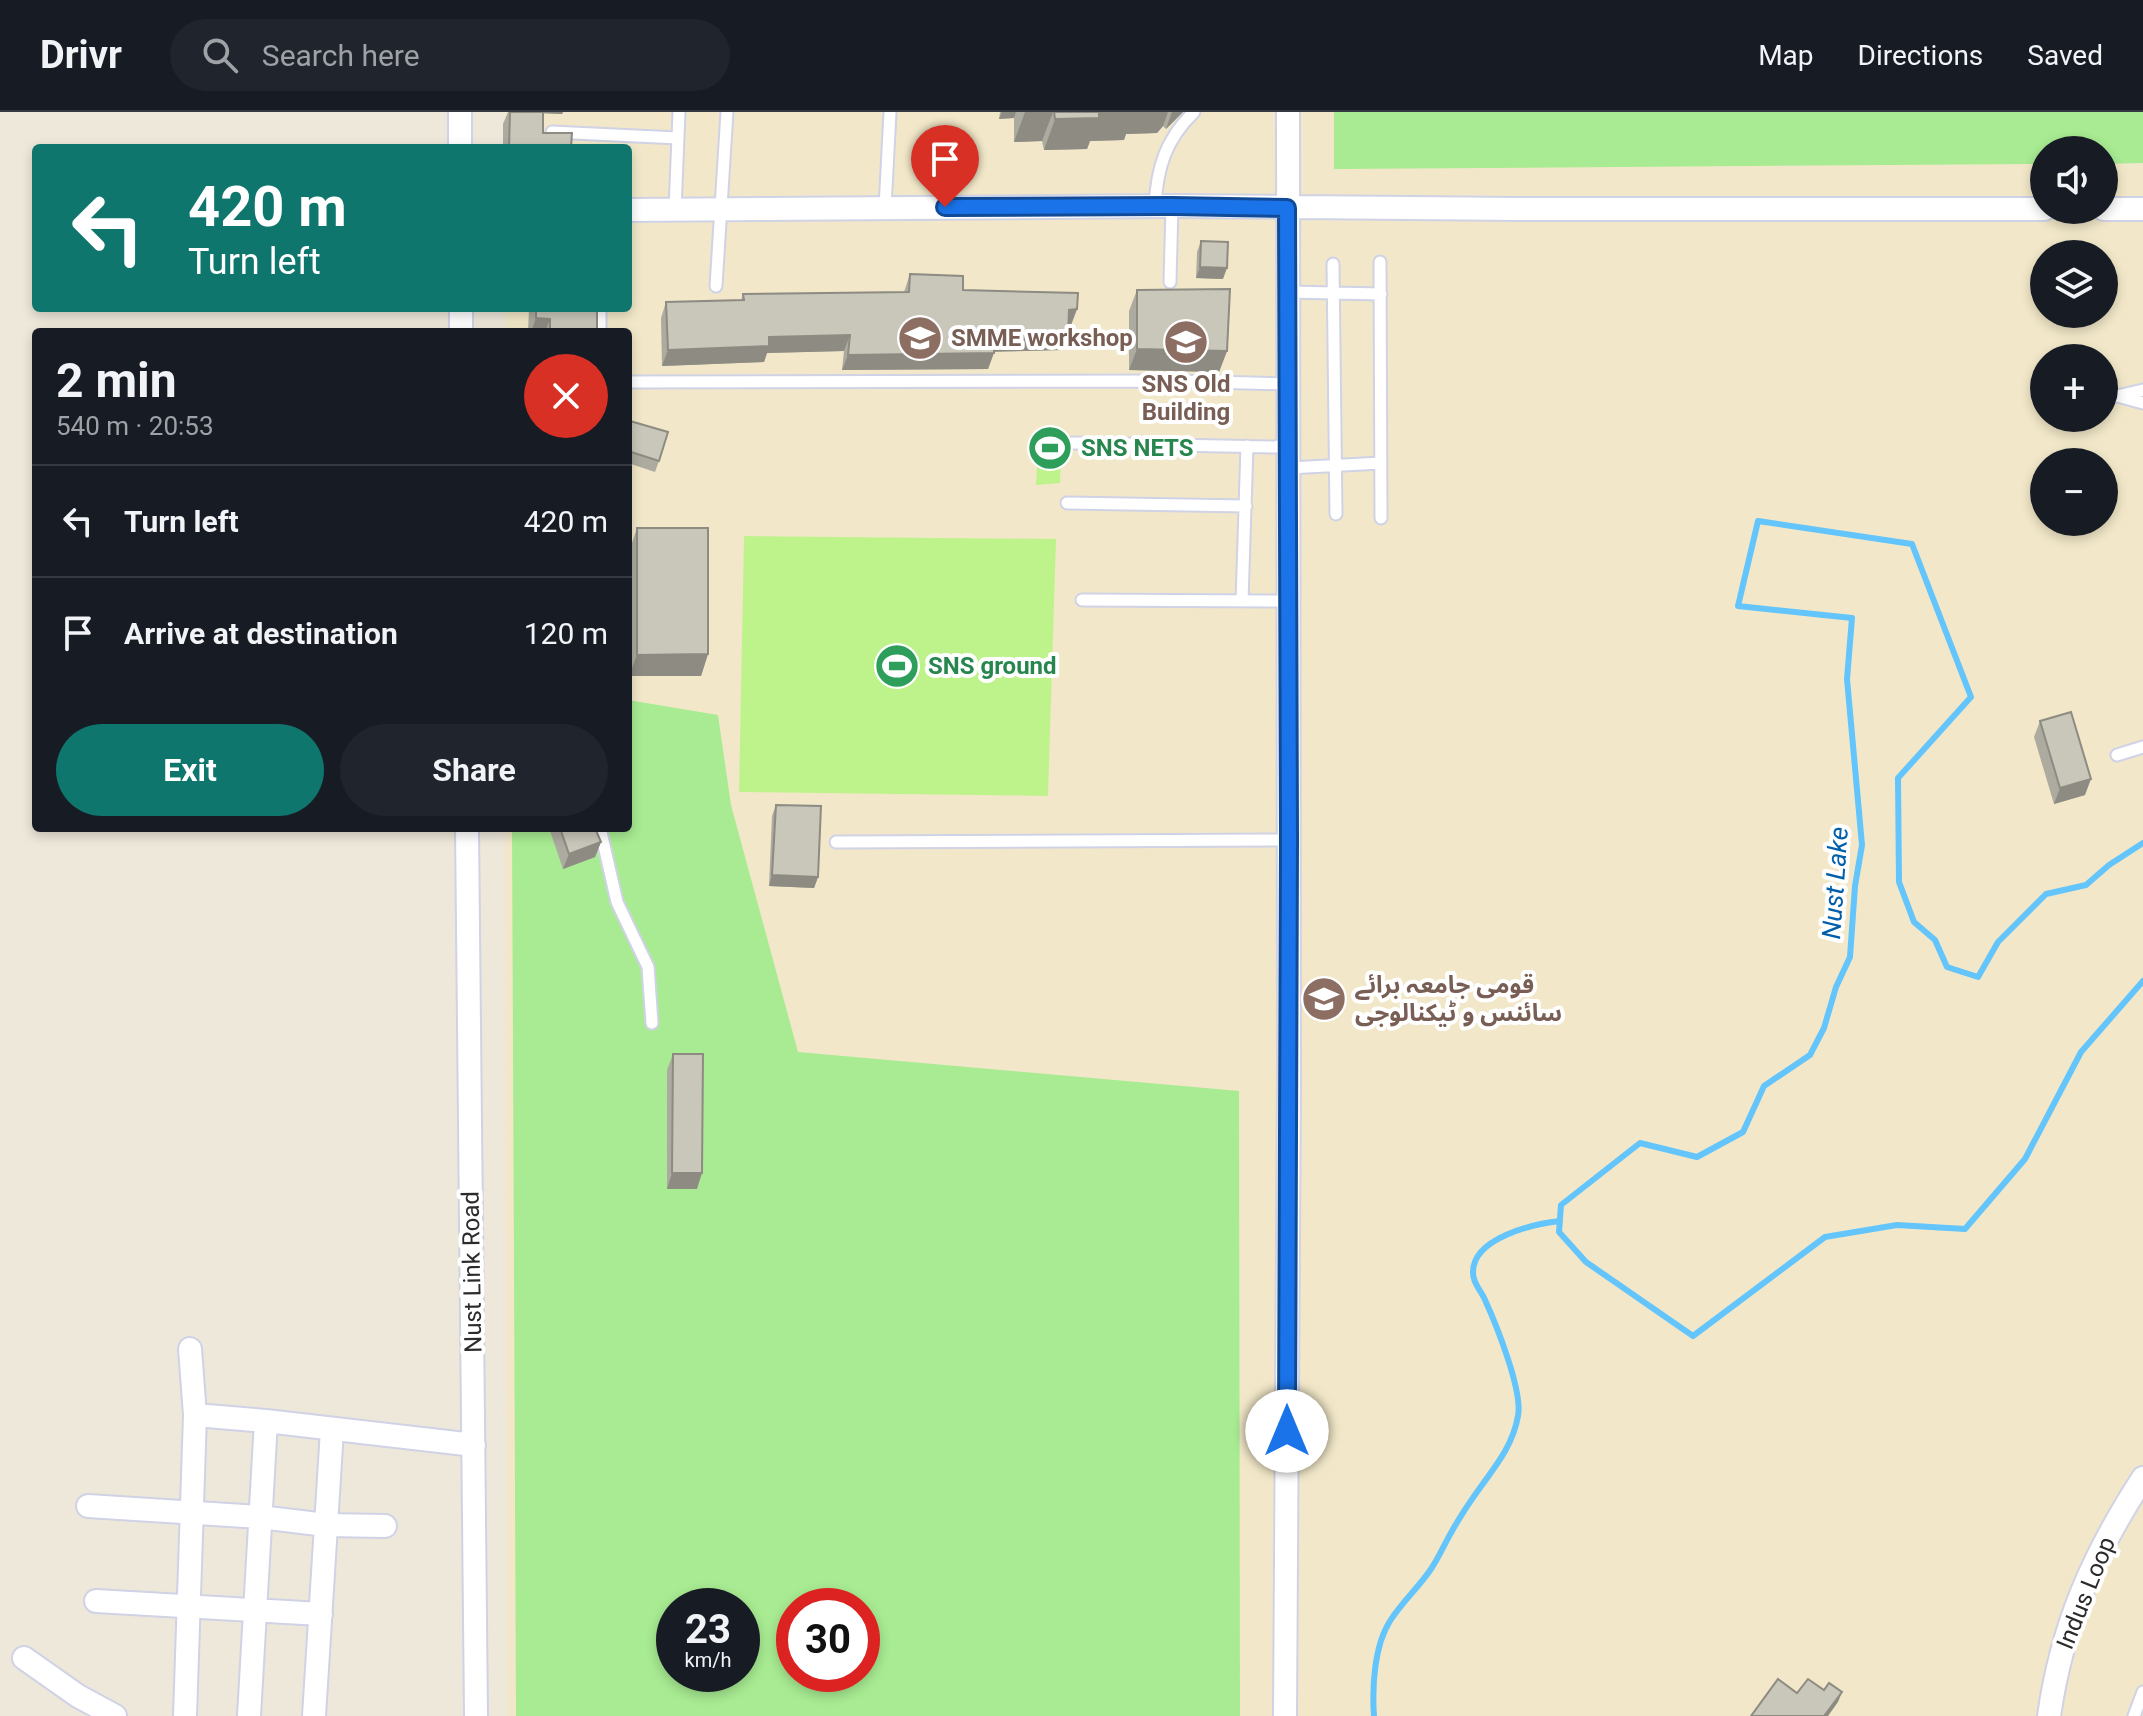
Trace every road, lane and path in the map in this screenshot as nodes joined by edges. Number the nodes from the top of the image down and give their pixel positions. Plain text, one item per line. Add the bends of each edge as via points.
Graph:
1 (460, 112) edge
2 (679, 112) edge
3 (727, 112) edge
4 (890, 112) edge
5 (1194, 112) edge
6 (1288, 112) edge
7 (552, 132) edge
8 (678, 138) junction
9 (460, 144) edge
10 (1163, 206) junction
11 (885, 208) junction
12 (1287, 208) junction
13 (719, 209) junction
14 (2030, 209) edge
15 (2118, 209) edge
16 (2143, 209) edge
17 (632, 210) edge
18 (675, 210) junction
19 (1380, 262) dead end
20 (1333, 264) dead end
21 (1170, 282) dead end
22 (716, 286) dead end
23 (1288, 292) junction
24 (1334, 293) junction
25 (1381, 294) junction
26 (632, 382) edge
27 (1286, 384) junction
28 (2143, 390) edge
29 (2118, 396) joint
30 (2143, 403) edge
31 (1072, 443) dead end
32 (1288, 443) junction
33 (1247, 446) junction
34 (1381, 463) junction
35 (1335, 466) junction
36 (1289, 468) junction
37 (1067, 503) dead end
38 (1246, 506) junction
39 (1336, 514) dead end
40 (1381, 518) dead end
41 (1082, 600) dead end
42 (1242, 601) junction
43 (1289, 601) junction
44 (2143, 747) edge
45 (2117, 755) dead end
46 (467, 832) edge
47 (601, 832) edge
48 (1289, 840) junction
49 (836, 842) dead end
50 (652, 1023) dead end
51 (190, 1349) dead end
52 (195, 1415) junction
53 (266, 1421) junction
54 (332, 1430) junction
55 (474, 1445) junction
56 (2143, 1478) edge
57 (88, 1506) dead end
58 (193, 1512) junction
59 (260, 1517) junction
60 (326, 1525) junction
61 (385, 1526) dead end
62 (96, 1601) dead end
63 (189, 1607) junction
64 (254, 1609) junction
65 (321, 1614) junction
66 (24, 1658) dead end
67 (2143, 1692) edge
68 (115, 1716) edge
69 (185, 1716) edge
70 (249, 1716) edge
71 (314, 1716) edge
72 (476, 1716) edge
73 (1285, 1716) edge
74 (2049, 1716) edge
75 (2134, 1716) edge

1 - 9 street
2 - 8 lane
3 - 13 lane
4 - 11 lane
5 - 10 lane via 1165,151 1156,182
6 - 12 street
7 - 8 lane
8 - 18 lane
10 - 11 street
10 - 12 street
10 - 21 lane
11 - 13 street
12 - 14 street
12 - 23 street
13 - 18 street
13 - 22 lane
15 - 16 street
17 - 18 street
19 - 25 lane
20 - 24 lane
23 - 24 lane
23 - 27 street
24 - 25 lane
24 - 35 lane
25 - 34 lane
26 - 27 lane
27 - 32 street
28 - 29 lane
29 - 30 lane
31 - 33 lane
32 - 33 lane
32 - 36 street
33 - 38 lane
34 - 35 lane
34 - 40 lane
35 - 36 lane
35 - 39 lane
36 - 43 street
37 - 38 lane
38 - 42 lane
41 - 42 lane
42 - 43 lane
43 - 48 street
44 - 45 lane
46 - 55 street, Nust Link Road
47 - 50 lane via 617,902 648,967
48 - 49 lane
48 - 73 street
51 - 52 street
52 - 53 street
52 - 58 street
53 - 54 street
53 - 59 street
54 - 55 street
54 - 60 street
55 - 72 street, Nust Link Road
56 - 74 street, Indus Loop via 2079,1598 2054,1679
57 - 58 street
58 - 59 street
58 - 63 street
59 - 60 street
59 - 64 street
60 - 61 street
60 - 65 street
62 - 63 street
63 - 64 street
63 - 69 street
64 - 65 street
64 - 70 street
65 - 71 street
66 - 68 street
67 - 75 lane

